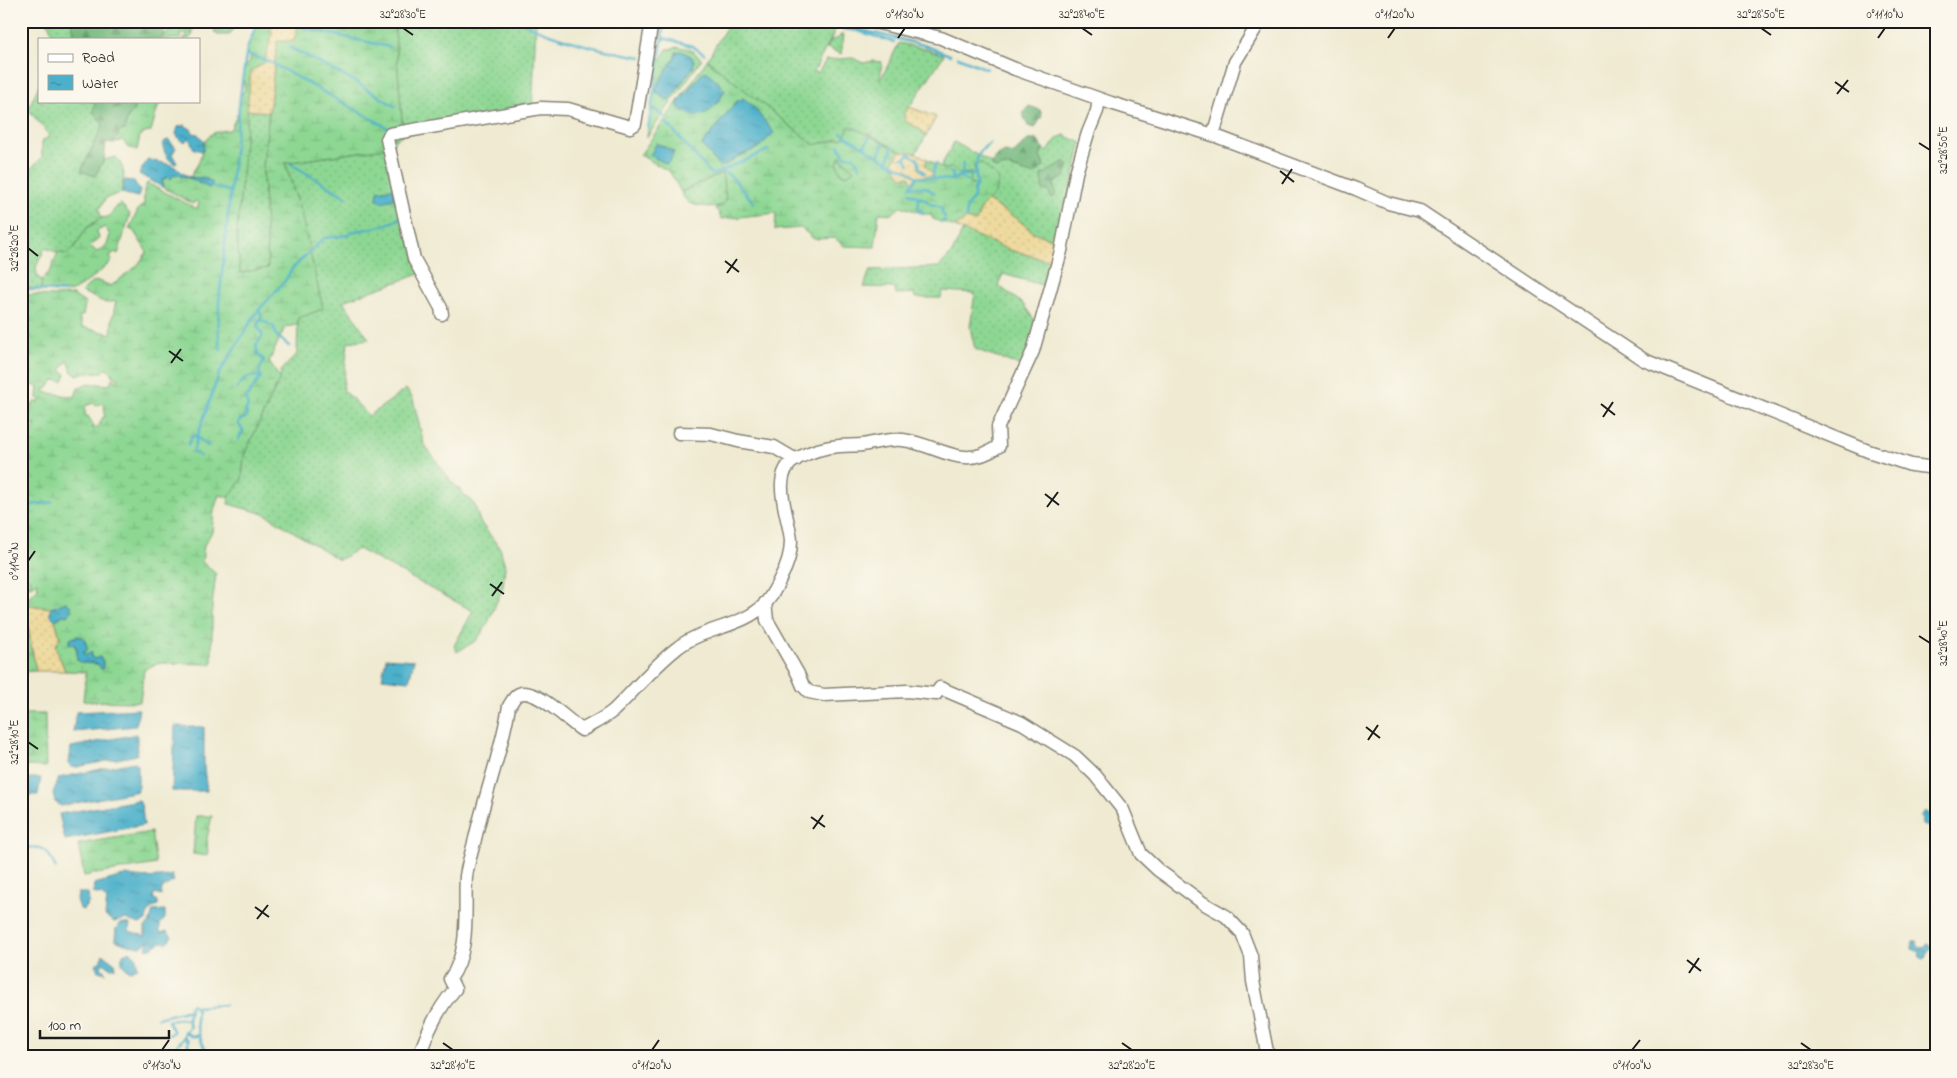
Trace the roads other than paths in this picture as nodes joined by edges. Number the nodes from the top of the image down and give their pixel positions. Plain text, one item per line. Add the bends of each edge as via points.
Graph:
1 (652, 21) edge
2 (870, 21) edge
3 (1260, 21) edge
4 (1099, 99) junction
5 (1213, 135) junction
6 (442, 314) dead end
7 (679, 433) dead end
8 (796, 460) junction
9 (1936, 468) edge
10 (765, 603) junction
11 (743, 618) junction
12 (767, 620) junction
13 (419, 1057) edge
14 (1268, 1057) edge

1 - 6 street via 635,124 630,127 568,109 541,108 390,134 387,139 414,259
2 - 4 street via 941,38
3 - 5 street via 1235,62
4 - 5 street
4 - 8 street via 1076,174 1061,251 1034,351 998,427 999,446 988,454 964,458 894,439 860,446 825,448
5 - 9 street via 1388,203 1420,211 1644,360 1868,451 1911,465
7 - 8 street via 711,434 774,447
8 - 10 street via 784,472 782,482 790,550 783,575
10 - 11 street
10 - 12 street
11 - 12 street
11 - 13 street via 689,638 613,711 582,730 538,697 524,693 514,698 509,706 466,874 464,939 450,979 455,989 425,1036
12 - 14 street via 809,692 824,695 907,691 936,694 940,688 1022,723 1075,756 1123,810 1141,854 1203,903 1226,916 1242,932 1251,956

